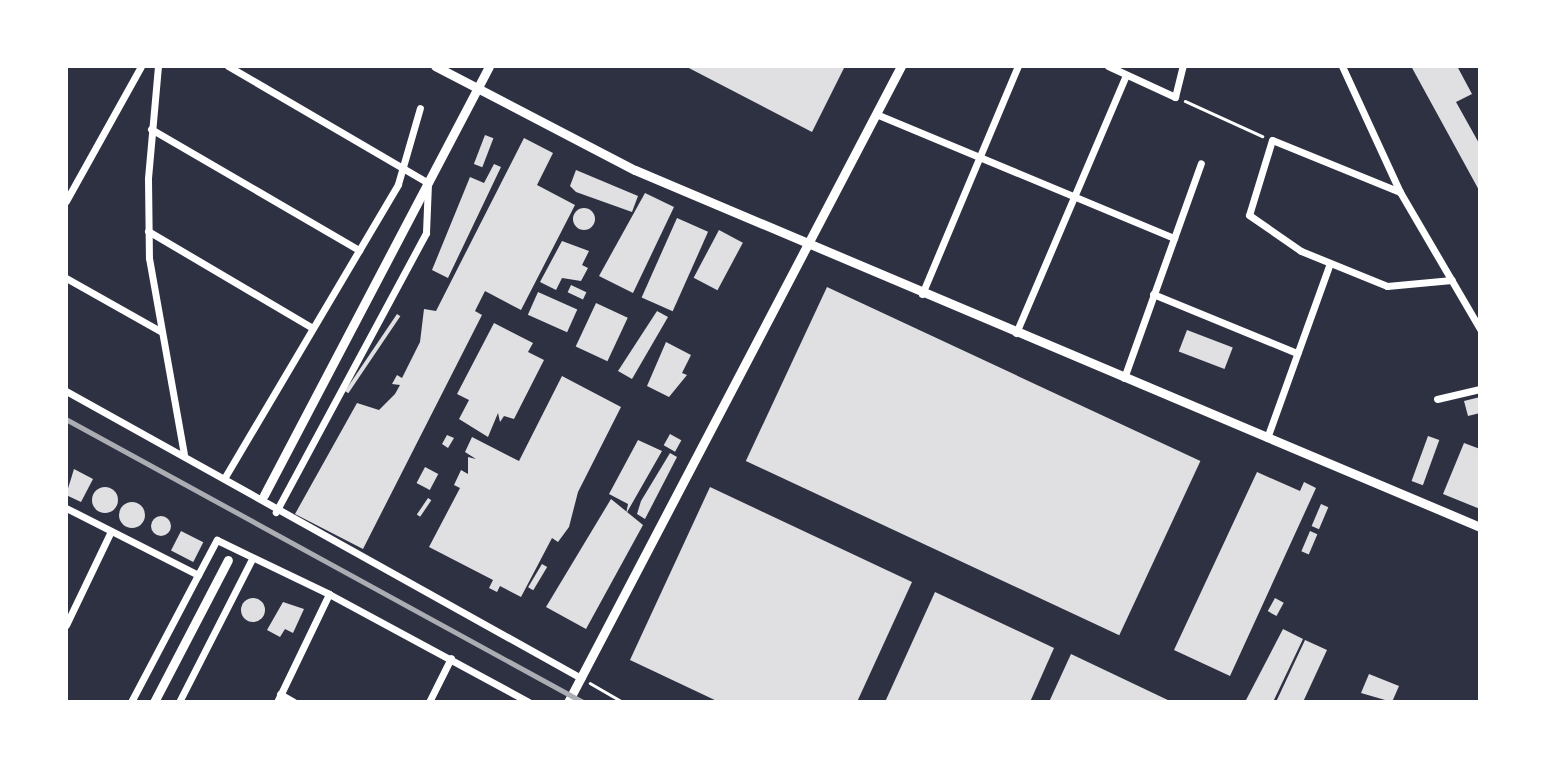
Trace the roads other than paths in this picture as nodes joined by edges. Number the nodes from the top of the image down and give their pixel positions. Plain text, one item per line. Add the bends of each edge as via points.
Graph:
1 (141, 66) edge
2 (158, 66) edge
3 (228, 66) edge
4 (435, 66) edge
5 (489, 66) edge
6 (901, 66) edge
7 (1018, 66) edge
8 (1108, 66) edge
9 (1183, 66) edge
10 (1342, 66) edge
11 (1126, 75) junction
12 (476, 93) junction
13 (419, 108) dead end
14 (876, 114) junction
15 (151, 129) junction
16 (980, 157) junction
17 (1201, 163) dead end
18 (402, 169) junction
19 (428, 183) junction
20 (1400, 192) junction
21 (1074, 197) junction
22 (66, 201) edge
23 (148, 231) junction
24 (1174, 238) junction
25 (805, 244) junction
26 (359, 250) junction
27 (1329, 263) junction
28 (66, 278) edge
29 (1452, 280) junction
30 (922, 294) junction
31 (1153, 294) junction
32 (313, 328) junction
33 (1479, 329) edge
34 (160, 331) junction
35 (1016, 333) junction
36 (1297, 353) junction
37 (1124, 378) junction
38 (1479, 389) edge
39 (66, 391) edge
40 (1437, 399) dead end
41 (1267, 438) junction
42 (184, 454) junction
43 (226, 481) junction
44 (264, 495) dead end
45 (66, 509) edge
46 (276, 512) junction
47 (1479, 527) edge
48 (111, 531) junction
49 (251, 559) junction
50 (228, 560) dead end
51 (198, 575) junction
52 (329, 594) junction
53 (66, 625) edge
54 (451, 658) junction
55 (581, 678) junction
56 (279, 698) edge
57 (131, 702) edge
58 (154, 702) edge
59 (179, 702) edge
60 (294, 702) edge
61 (429, 702) edge
62 (529, 702) edge
63 (568, 702) edge

1 - 22 street
2 - 15 street
3 - 18 street
4 - 12 street
5 - 12 street
6 - 14 street
7 - 16 street
8 - 11 street
9 - 11 street via 1175,97
10 - 20 street
11 - 21 street
12 - 19 street
12 - 25 street
13 - 18 street
14 - 16 street
14 - 25 street
15 - 23 street
15 - 26 street
16 - 21 street
16 - 30 street
17 - 24 street
18 - 19 street
18 - 26 street
19 - 44 street
19 - 46 street via 426,233
20 - 27 street via 1272,140 1249,215
20 - 29 street
21 - 24 street
21 - 35 street
23 - 32 street
23 - 34 street
24 - 31 street
25 - 30 street
25 - 55 street
26 - 32 street
27 - 29 street via 1387,286
27 - 36 street
28 - 34 street
29 - 33 street
30 - 35 street
31 - 36 street
31 - 37 street
32 - 43 street
34 - 42 street
35 - 37 street
36 - 41 street
37 - 41 street
38 - 40 street
39 - 42 street
41 - 47 street
42 - 43 street
43 - 46 street
45 - 48 street
46 - 55 street
48 - 51 street
48 - 53 street
49 - 51 street via 216,540
49 - 52 street
49 - 59 street
50 - 58 street
51 - 57 street
52 - 54 street
52 - 56 street
54 - 61 street
54 - 62 street
55 - 63 street
56 - 60 street

